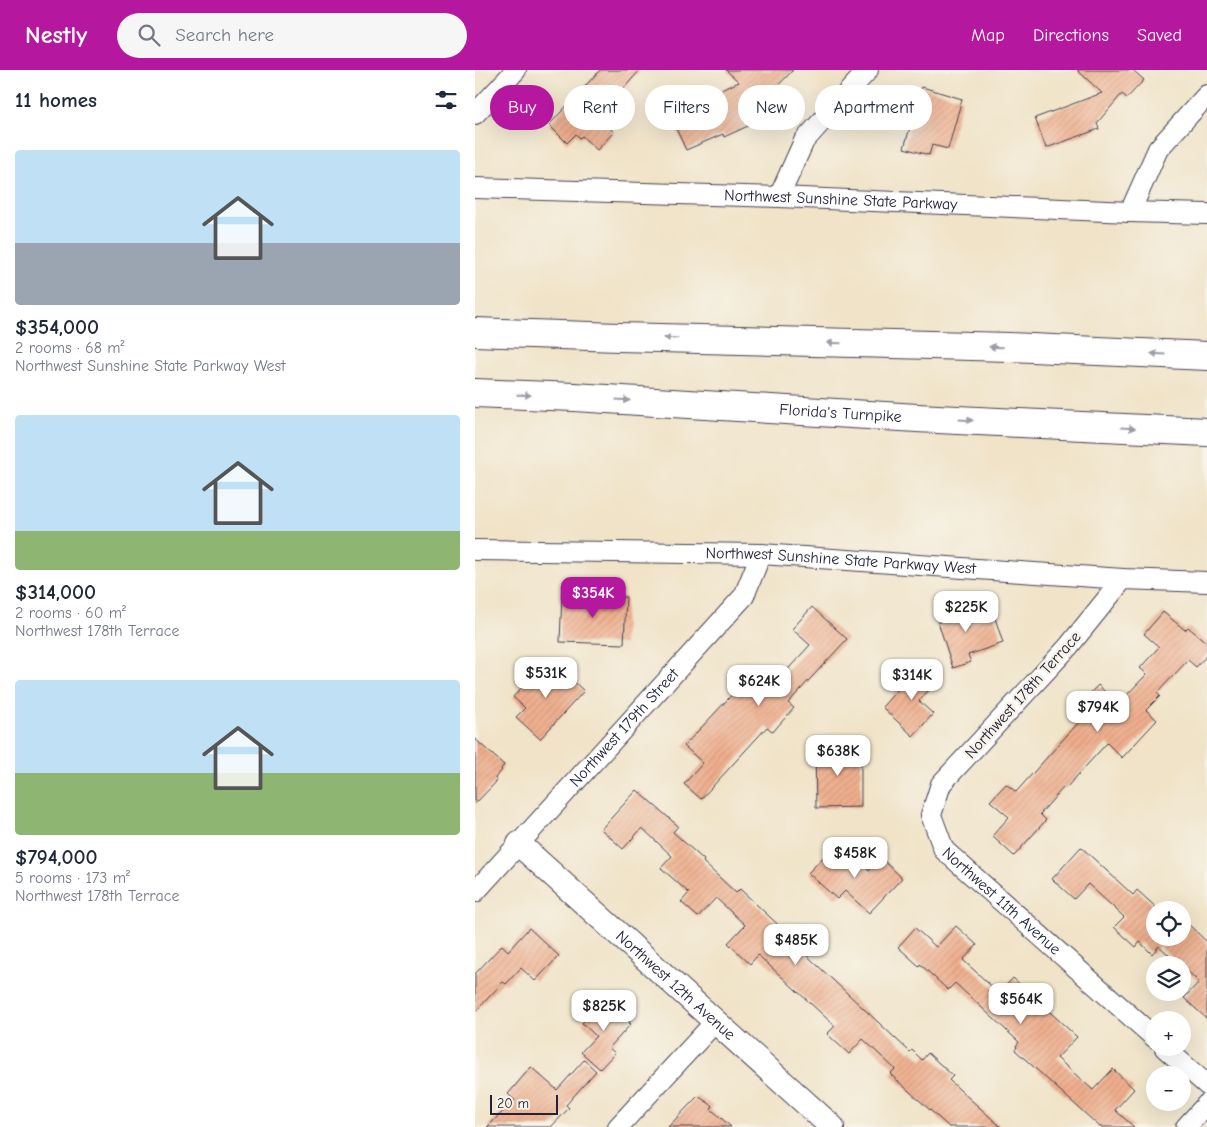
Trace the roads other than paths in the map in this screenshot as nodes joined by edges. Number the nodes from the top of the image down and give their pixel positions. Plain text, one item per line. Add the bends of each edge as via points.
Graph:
1 (516, 70) edge
2 (867, 70) edge
3 (1207, 96) edge
4 (475, 114) edge
5 (475, 188) edge
6 (779, 197) junction
7 (1130, 212) junction
8 (1207, 214) edge
9 (475, 332) edge
10 (1207, 356) edge
11 (475, 393) edge
12 (1207, 432) edge
13 (475, 550) edge
14 (761, 554) junction
15 (1123, 579) junction
16 (1207, 582) edge
17 (931, 815) joint
18 (519, 844) junction
19 (475, 892) edge
20 (715, 1022) junction
21 (1146, 1030) edge
22 (1174, 1056) edge
23 (1207, 1085) edge
24 (1207, 1104) edge
25 (618, 1127) edge
26 (832, 1127) edge
27 (1186, 1127) edge

1 - 4 street
2 - 6 street via 804,141
3 - 7 street via 1158,149
5 - 6 street, Northwest Sunshine State Parkway
6 - 7 street, Northwest Sunshine State Parkway
7 - 8 street, Northwest Sunshine State Parkway
10 -> 9 highway via 1010,347
11 -> 12 highway, Florida's Turnpike
13 - 14 street, Northwest Sunshine State Parkway West
14 - 15 street, Northwest Sunshine State Parkway West
14 - 18 street, Northwest 179th Street via 744,596
15 - 16 street, Northwest Sunshine State Parkway West
15 - 17 street, Northwest 178th Terrace via 1068,647 941,784
17 - 21 street, Northwest 11th Avenue via 944,850
18 - 19 street, Northwest 179th Street
18 - 20 street, Northwest 12th Avenue
20 - 25 street
20 - 26 street, Northwest 12th Avenue
22 - 23 street
24 - 27 street

